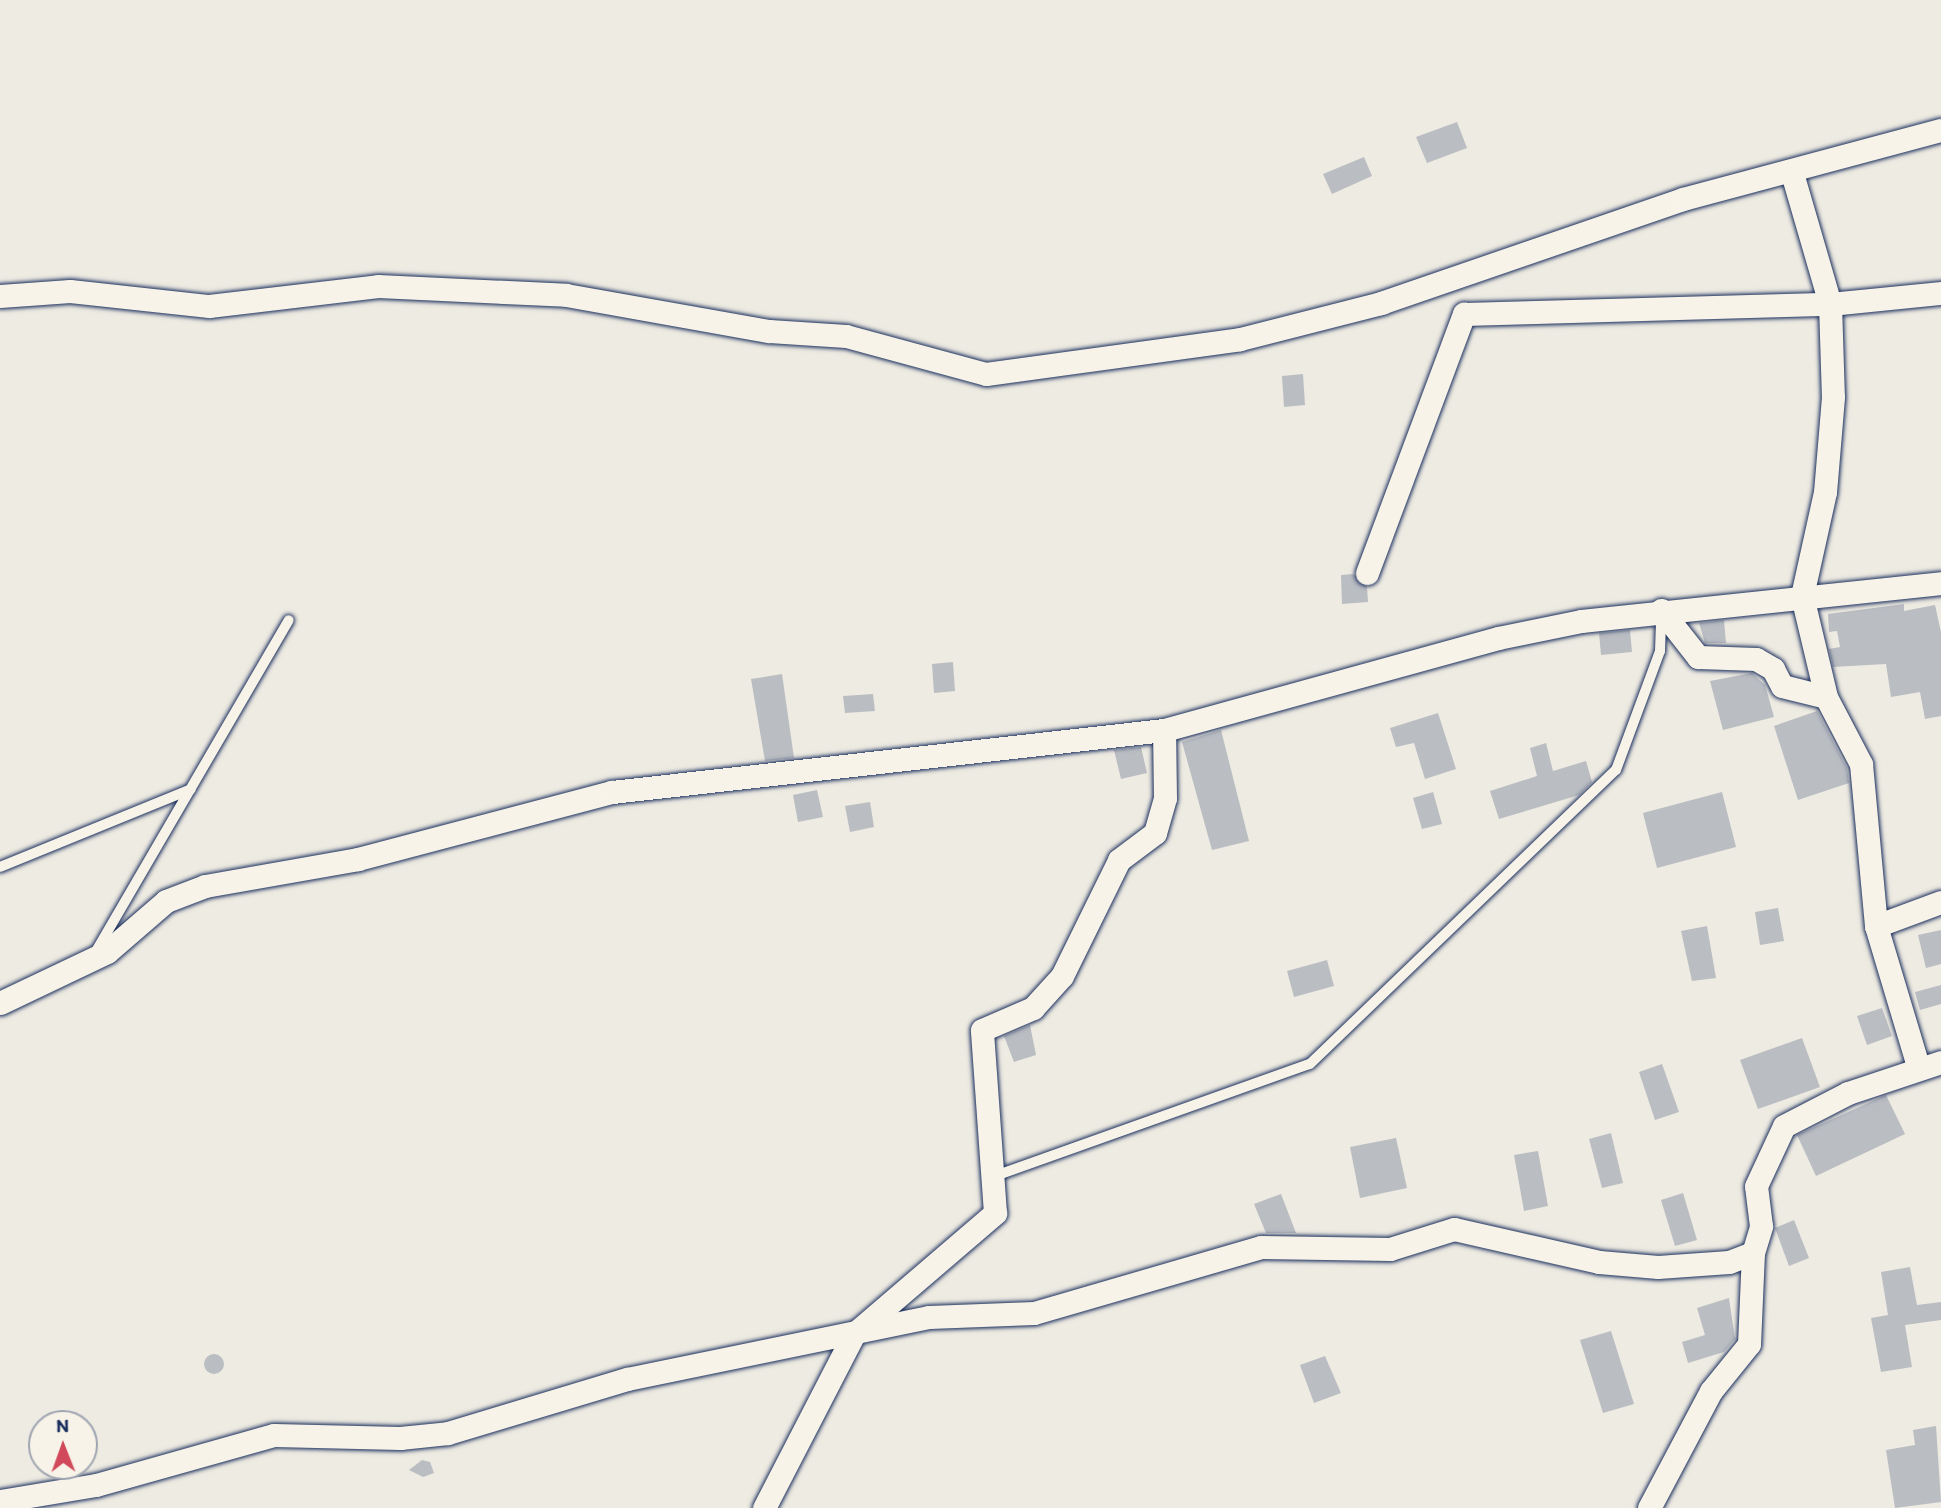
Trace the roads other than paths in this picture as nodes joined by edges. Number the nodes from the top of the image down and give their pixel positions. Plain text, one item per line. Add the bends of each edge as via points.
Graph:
1 (1941, 130) edge
2 (1792, 173) junction
3 (1941, 293) edge
4 (0, 296) edge
5 (1830, 304) junction
6 (1367, 573) dead end
7 (1941, 583) edge
8 (1802, 596) junction
9 (1661, 610) junction
10 (289, 620) dead end
11 (1826, 697) junction
12 (1164, 730) junction
13 (191, 789) junction
14 (0, 867) edge
15 (1941, 902) edge
16 (1876, 926) junction
17 (90, 961) junction
18 (0, 1003) edge
19 (1941, 1062) edge
20 (1918, 1066) junction
21 (992, 1177) junction
22 (1754, 1253) junction
23 (854, 1334) junction
24 (0, 1501) edge
25 (764, 1508) edge
26 (1649, 1508) edge

1 - 2 street
2 - 4 street via 1683,199 1433,287 1240,339 986,374 846,336 743,327 566,295 378,286 209,306 70,292
2 - 5 street
3 - 5 street
5 - 6 street via 1464,314
5 - 8 street via 1833,397 1825,492
7 - 8 street
8 - 9 street
8 - 11 street
9 - 11 street via 1698,657 1756,659 1773,669 1782,686
9 - 12 street via 1498,638
9 - 21 lane via 1660,651 1616,770 1310,1064
10 - 13 lane
11 - 16 street via 1861,764
12 - 17 street via 612,792 358,859 205,886 166,901
12 - 21 street via 1165,798 1155,832 1119,860 1055,984 1033,1008 982,1030
13 - 14 lane
13 - 17 lane
15 - 16 street
16 - 20 street
17 - 18 street
19 - 20 street
20 - 22 street via 1784,1126 1756,1186 1761,1226
21 - 23 street via 995,1213
22 - 23 street via 1729,1262 1658,1267 1599,1262 1454,1229 1391,1249 1285,1244 1034,1313 965,1313
22 - 26 street via 1749,1344 1711,1391
23 - 24 street via 627,1379 447,1433 400,1438 274,1435 107,1482
23 - 25 street

